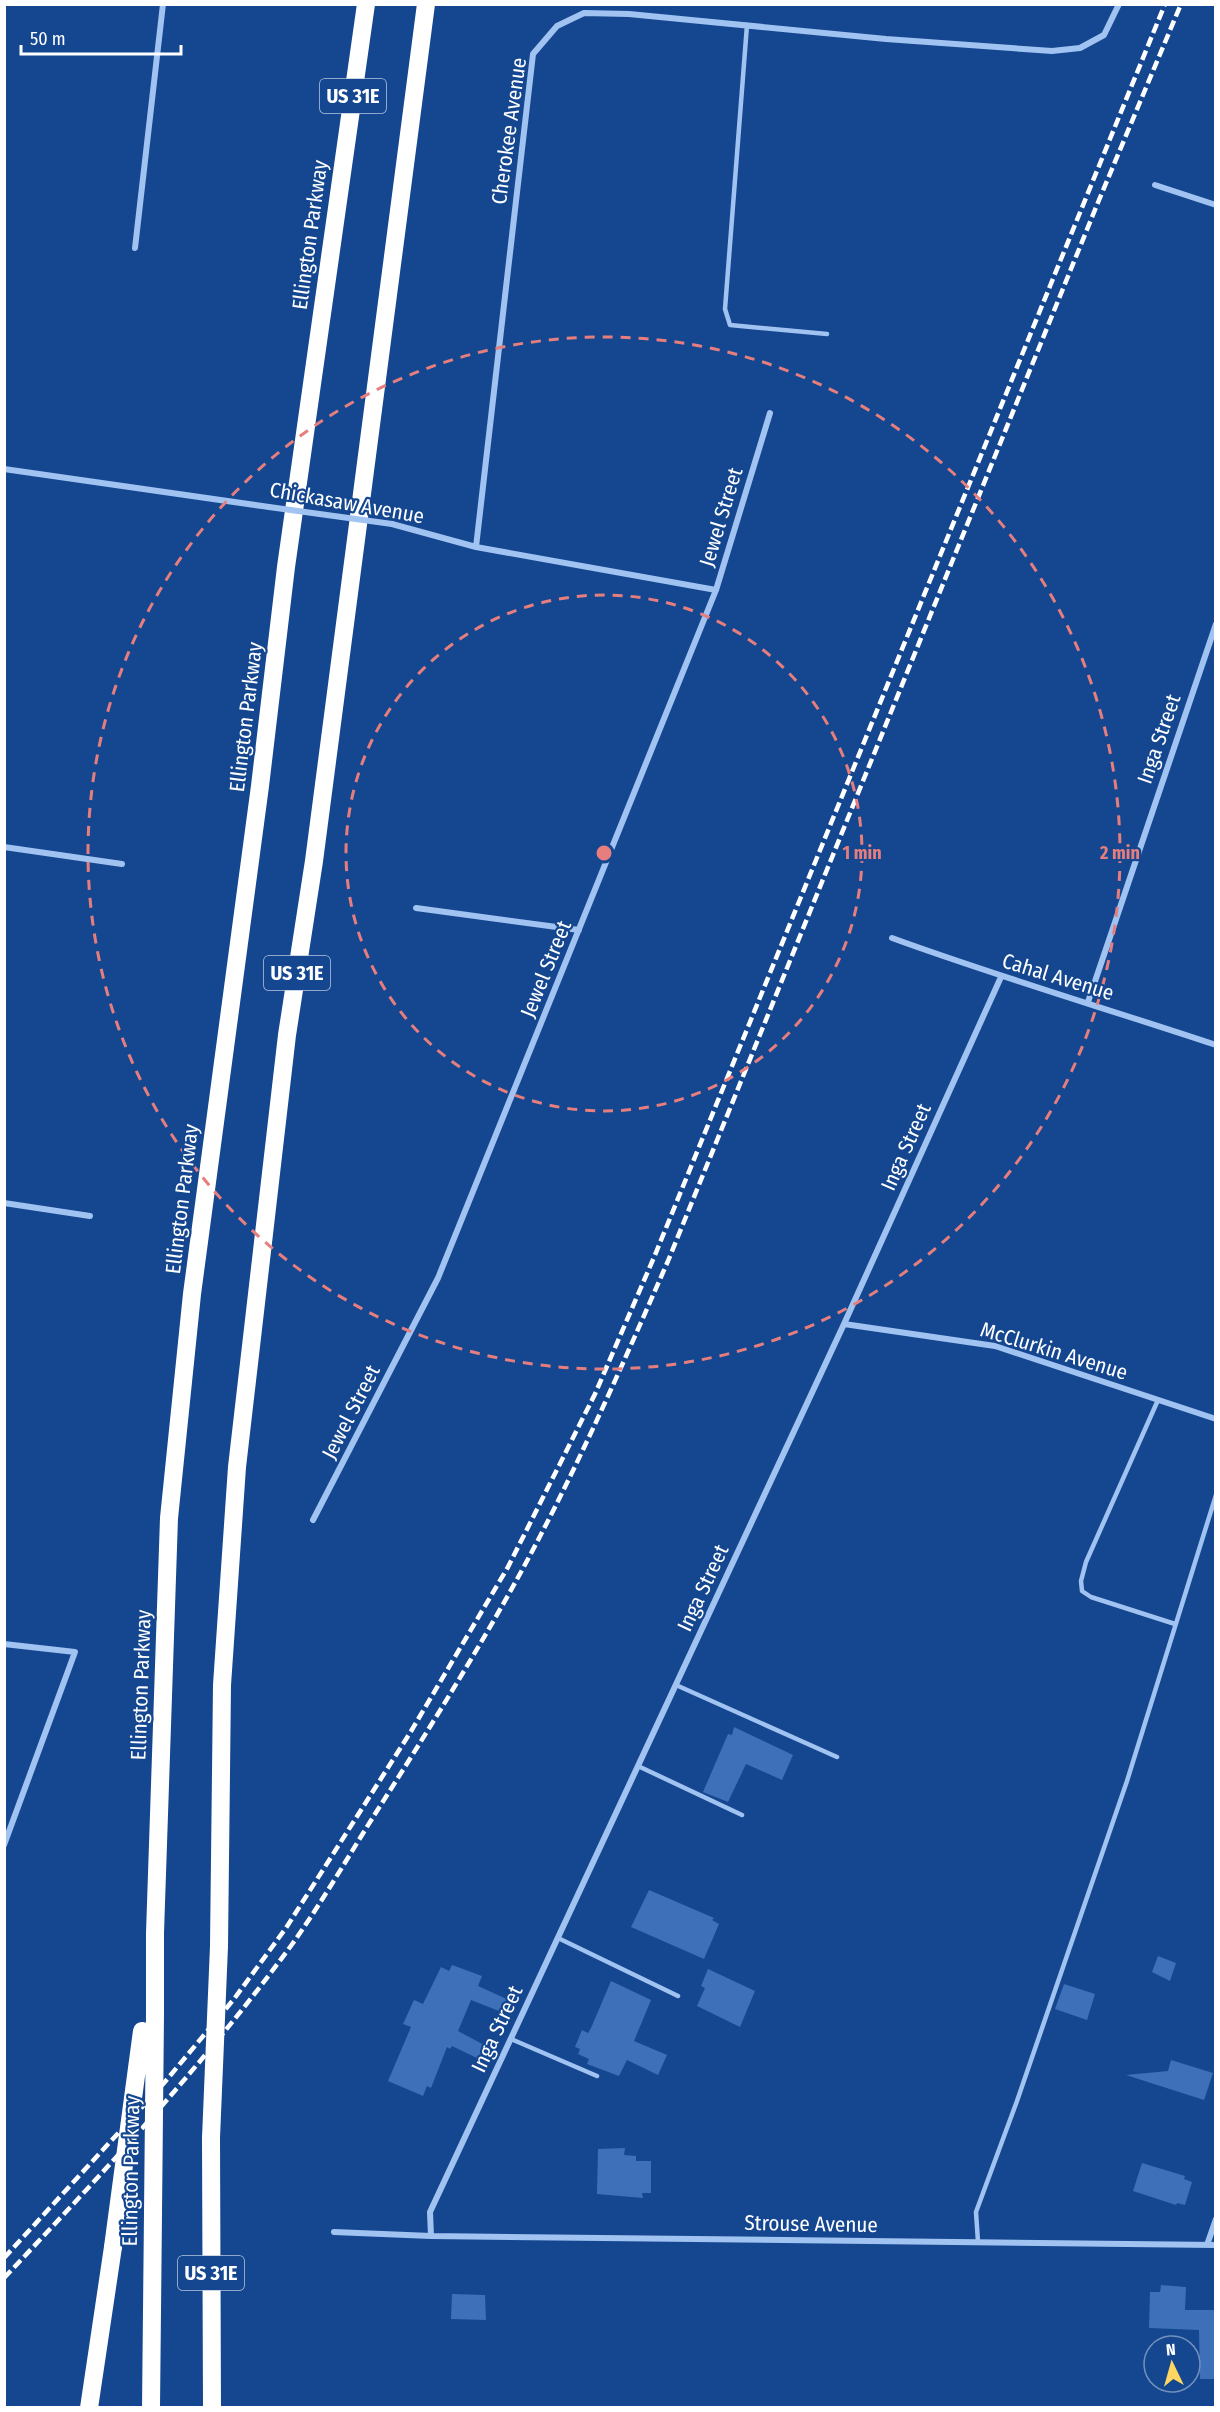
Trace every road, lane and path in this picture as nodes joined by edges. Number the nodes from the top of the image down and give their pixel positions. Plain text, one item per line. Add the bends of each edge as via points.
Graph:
1 (163, 4) edge
2 (366, 4) edge
3 (426, 4) edge
4 (583, 4) edge
5 (1119, 4) edge
6 (584, 13) junction
7 (747, 26) junction
8 (1155, 185) dead end
9 (1215, 206) edge
10 (135, 248) dead end
11 (826, 334) dead end
12 (770, 413) dead end
13 (4, 469) edge
14 (476, 547) junction
15 (716, 590) junction
16 (1215, 624) edge
17 (4, 847) edge
18 (122, 864) dead end
19 (416, 908) dead end
20 (579, 930) junction
21 (892, 938) dead end
22 (1001, 977) junction
23 (1088, 1002) junction
24 (1215, 1046) edge
25 (4, 1203) edge
26 (90, 1216) dead end
27 (844, 1324) junction
28 (1158, 1400) junction
29 (1215, 1419) edge
30 (1215, 1495) edge
31 (313, 1520) dead end
32 (1175, 1624) junction
33 (4, 1644) edge
34 (676, 1685) junction
35 (837, 1757) dead end
36 (638, 1766) junction
37 (742, 1815) dead end
38 (4, 1845) edge
39 (155, 1933) junction
40 (558, 1938) junction
41 (678, 1996) dead end
42 (511, 2039) junction
43 (597, 2076) dead end
44 (1215, 2218) edge
45 (334, 2232) dead end
46 (431, 2236) junction
47 (978, 2242) junction
48 (1207, 2245) junction
49 (1215, 2245) edge
50 (89, 2408) edge
51 (151, 2408) edge
52 (212, 2408) edge

1 - 10 street
2 - 39 highway, Ellington Parkway / US 31E via 286,567 192,1294 169,1518
3 - 52 highway, US 31E, bridge via 314,861 287,1035 237,1467 222,1685 219,1946 211,2138
4 - 6 lane
5 - 7 street, Cherokee Avenue via 1104,35 1080,48 1052,51
6 - 7 street, Cherokee Avenue
6 - 14 street, Cherokee Avenue via 557,26 533,54
7 - 11 lane via 725,309 730,325
8 - 9 street
12 - 15 street, Jewel Street
13 - 14 street, Chickasaw Avenue, bridge via 392,524
14 - 15 street, Chickasaw Avenue
15 - 20 street, Jewel Street
16 - 23 street, Inga Street
17 - 18 street
19 - 20 street
20 - 31 street, Jewel Street via 438,1278
21 - 22 street, Cahal Avenue
22 - 23 street, Cahal Avenue
22 - 27 street, Inga Street
23 - 24 street, Cahal Avenue
25 - 26 street
27 - 28 street, McClurkin Avenue via 994,1346
27 - 34 street, Inga Street
28 - 29 street, McClurkin Avenue
28 - 32 lane via 1081,1581 1082,1591 1091,1597
30 - 32 lane
32 - 47 lane via 1119,1803 976,2212
33 - 38 street via 75,1652
34 - 35 lane
34 - 36 street, Inga Street
36 - 37 lane
36 - 40 street, Inga Street
39 - 50 highway, bridge
39 - 51 highway, Ellington Parkway / US 31E, bridge
40 - 41 lane
40 - 42 street, Inga Street
42 - 43 lane
42 - 46 street, Inga Street via 430,2212
44 - 48 street
45 - 46 street, Strouse Avenue
46 - 47 street, Strouse Avenue
47 - 48 street, Strouse Avenue
48 - 49 street, Strouse Avenue

